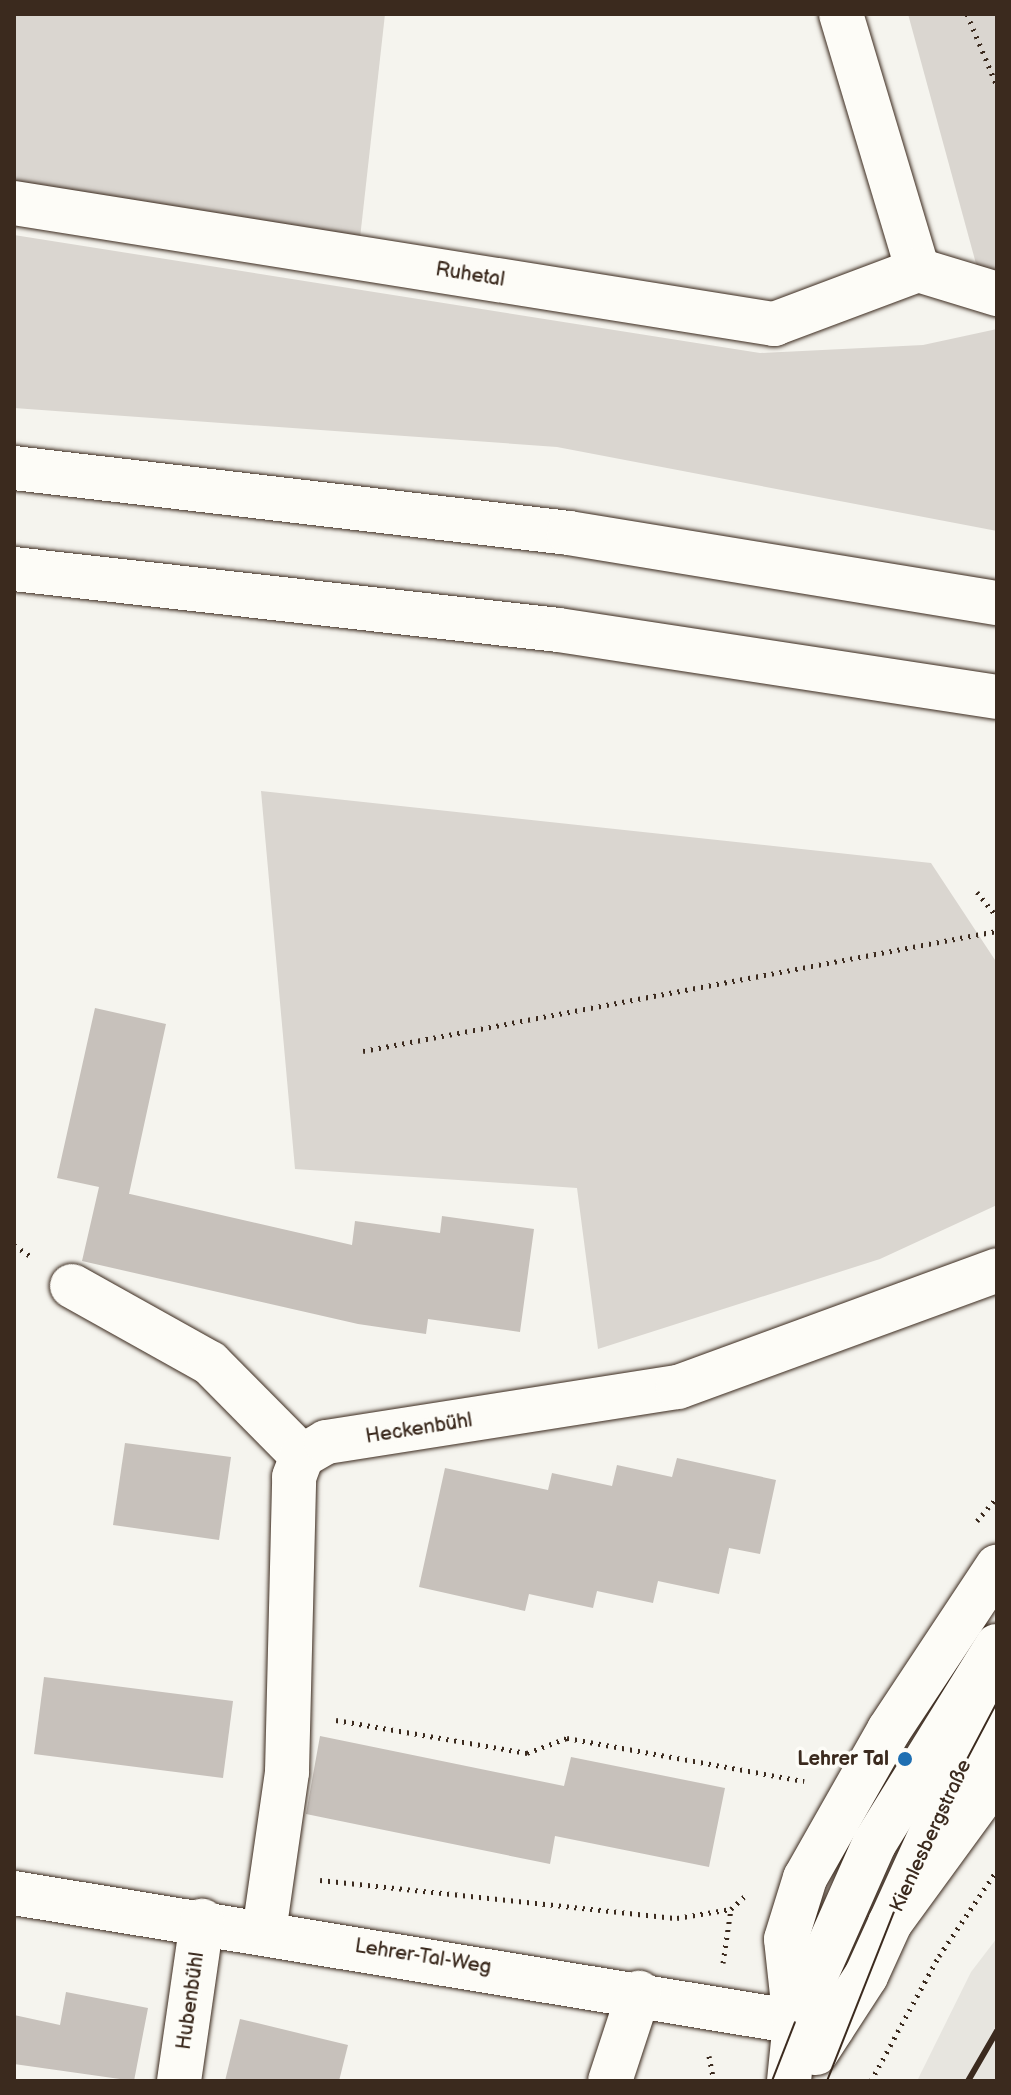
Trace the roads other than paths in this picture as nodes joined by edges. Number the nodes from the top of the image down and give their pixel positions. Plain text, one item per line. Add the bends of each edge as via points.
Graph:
1 (841, 14) edge
2 (14, 203) edge
3 (918, 270) junction
4 (997, 294) edge
5 (14, 468) edge
6 (14, 569) edge
7 (997, 603) edge
8 (997, 697) edge
9 (997, 1270) edge
10 (72, 1286) dead end
11 (302, 1456) junction
12 (997, 1567) edge
13 (997, 1646) edge
14 (997, 1708) edge
15 (997, 1776) edge
16 (14, 1893) edge
17 (202, 1921) junction
18 (890, 1923) junction
19 (264, 1932) junction
20 (639, 1993) junction
21 (813, 2025) junction
22 (179, 2081) edge
23 (610, 2081) edge
24 (789, 2081) edge
25 (801, 2081) edge

1 - 3 main road
2 - 3 main road, Ruhetal via 774,324
3 - 4 main road
5 - 7 main road via 569,533
6 - 8 main road via 559,630
9 - 11 main road, Heckenbühl via 678,1387 326,1442
10 - 11 main road via 210,1363
11 - 19 main road via 294,1477 288,1712
12 - 21 main road via 889,1730 805,1878 786,1939
13 - 21 main road via 874,1844
14 - 18 main road, Kienlesbergstraße
15 - 18 main road
16 - 17 main road, Lehrer-Tal-Weg
17 - 19 main road, Lehrer-Tal-Weg
17 - 22 main road, Hubenbühl
18 - 21 main road
19 - 20 main road, Lehrer-Tal-Weg
20 - 21 main road, Lehrer-Tal-Weg
20 - 23 main road
21 - 24 main road
21 - 25 main road

